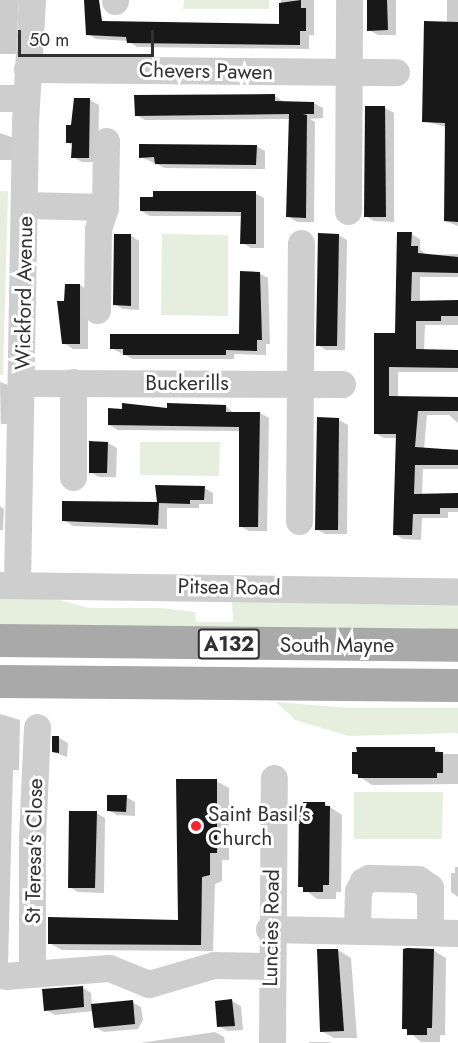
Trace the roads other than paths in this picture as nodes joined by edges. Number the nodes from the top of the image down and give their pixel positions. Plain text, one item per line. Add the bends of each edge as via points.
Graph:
1 (32, 0) edge
2 (350, 0) edge
3 (27, 69) junction
4 (396, 72) dead end
5 (349, 73) junction
6 (13, 98) edge
7 (106, 141) dead end
8 (25, 205) junction
9 (105, 207) junction
10 (348, 211) dead end
11 (301, 243) dead end
12 (97, 310) dead end
13 (73, 382) junction
14 (22, 383) junction
15 (300, 384) junction
16 (342, 384) dead end
17 (10, 466) edge
18 (73, 477) dead end
19 (299, 520) dead end
20 (9, 585) edge
21 (458, 591) edge
22 (0, 640) edge
23 (458, 645) edge
24 (0, 681) edge
25 (458, 685) edge
26 (37, 727) dead end
27 (274, 778) dead end
28 (270, 929) junction
29 (357, 931) junction
30 (430, 932) junction
31 (458, 933) edge
32 (269, 966) junction
33 (32, 974) junction
34 (5, 976) dead end
35 (272, 1043) edge

1 - 3 street, Wickford Avenue
2 - 5 street
3 - 5 street, Chevers Pawen
3 - 6 street, Wickford Avenue
4 - 5 street, Chevers Pawen
5 - 10 street
6 - 8 street, Wickford Avenue
7 - 9 street
8 - 9 street
8 - 14 street, Wickford Avenue
9 - 12 street via 98,229
11 - 15 street
13 - 14 street, Buckerills
13 - 15 street, Buckerills
13 - 18 street
14 - 17 street, Wickford Avenue
15 - 16 street, Buckerills
15 - 19 street
17 - 20 street, Wickford Avenue
20 - 21 street, Pitsea Road
22 - 23 main road, South Mayne / A132
24 - 25 main road, South Mayne / A132
26 - 33 street, St Teresa's Close via 46,810
27 - 28 street, Luncies Road
28 - 29 street
28 - 32 street, Luncies Road
29 - 30 street
29 - 30 street via 358,891 369,878 418,879 430,887
30 - 31 street
32 - 33 street via 214,965 149,984 109,968
32 - 35 street, Luncies Road
33 - 34 street

